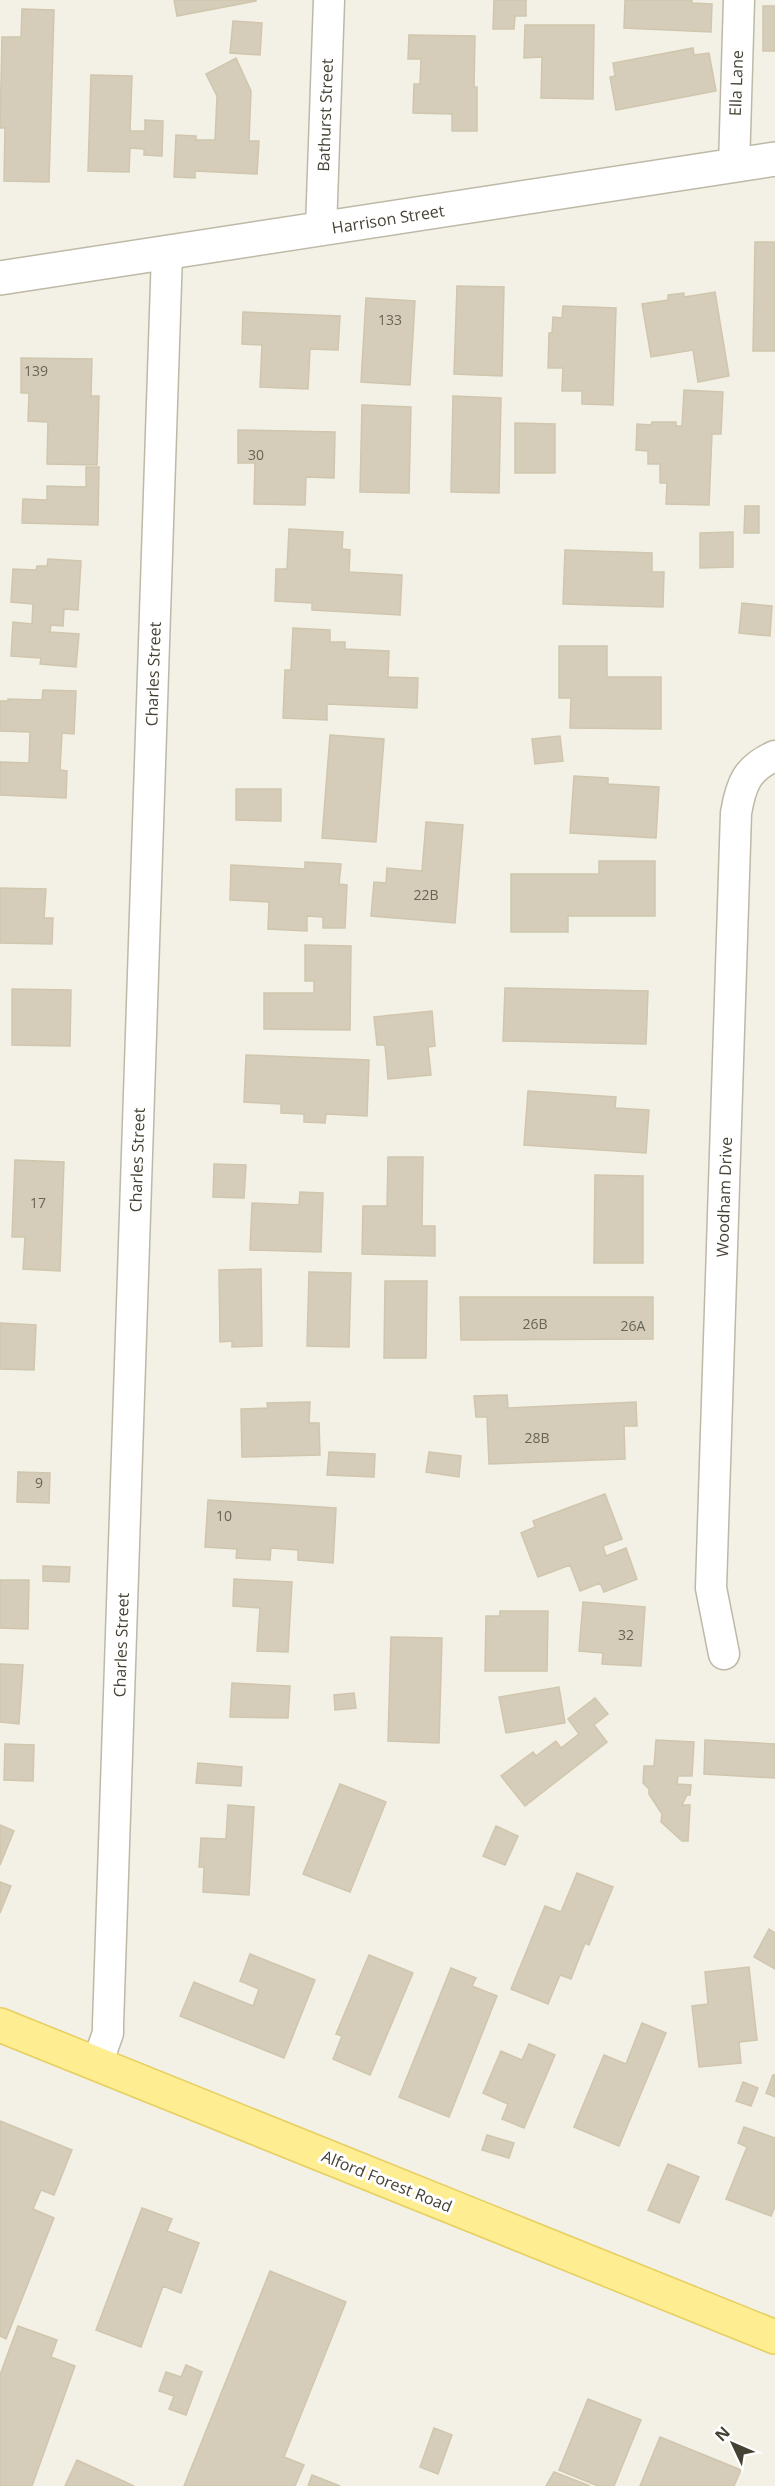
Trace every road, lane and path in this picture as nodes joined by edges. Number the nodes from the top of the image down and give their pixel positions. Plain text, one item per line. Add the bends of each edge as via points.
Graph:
1 (329, 0) edge
2 (739, 0) edge
3 (775, 159) edge
4 (734, 166) junction
5 (321, 230) junction
6 (167, 253) junction
7 (0, 278) edge
8 (775, 756) edge
9 (724, 1654) dead end
10 (0, 2025) edge
11 (97, 2064) junction
12 (775, 2337) edge

1 - 5 street, Bathurst Street
2 - 4 street, Ella Lane
3 - 4 street, Harrison Street
4 - 5 street, Harrison Street
5 - 6 street, Harrison Street
6 - 7 street, Harrison Street
6 - 11 street, Charles Street via 108,2025
8 - 9 street, Woodham Drive via 761,762 748,775 736,813 711,1588
10 - 11 main road, Alford Forest Road
11 - 12 main road, Alford Forest Road

